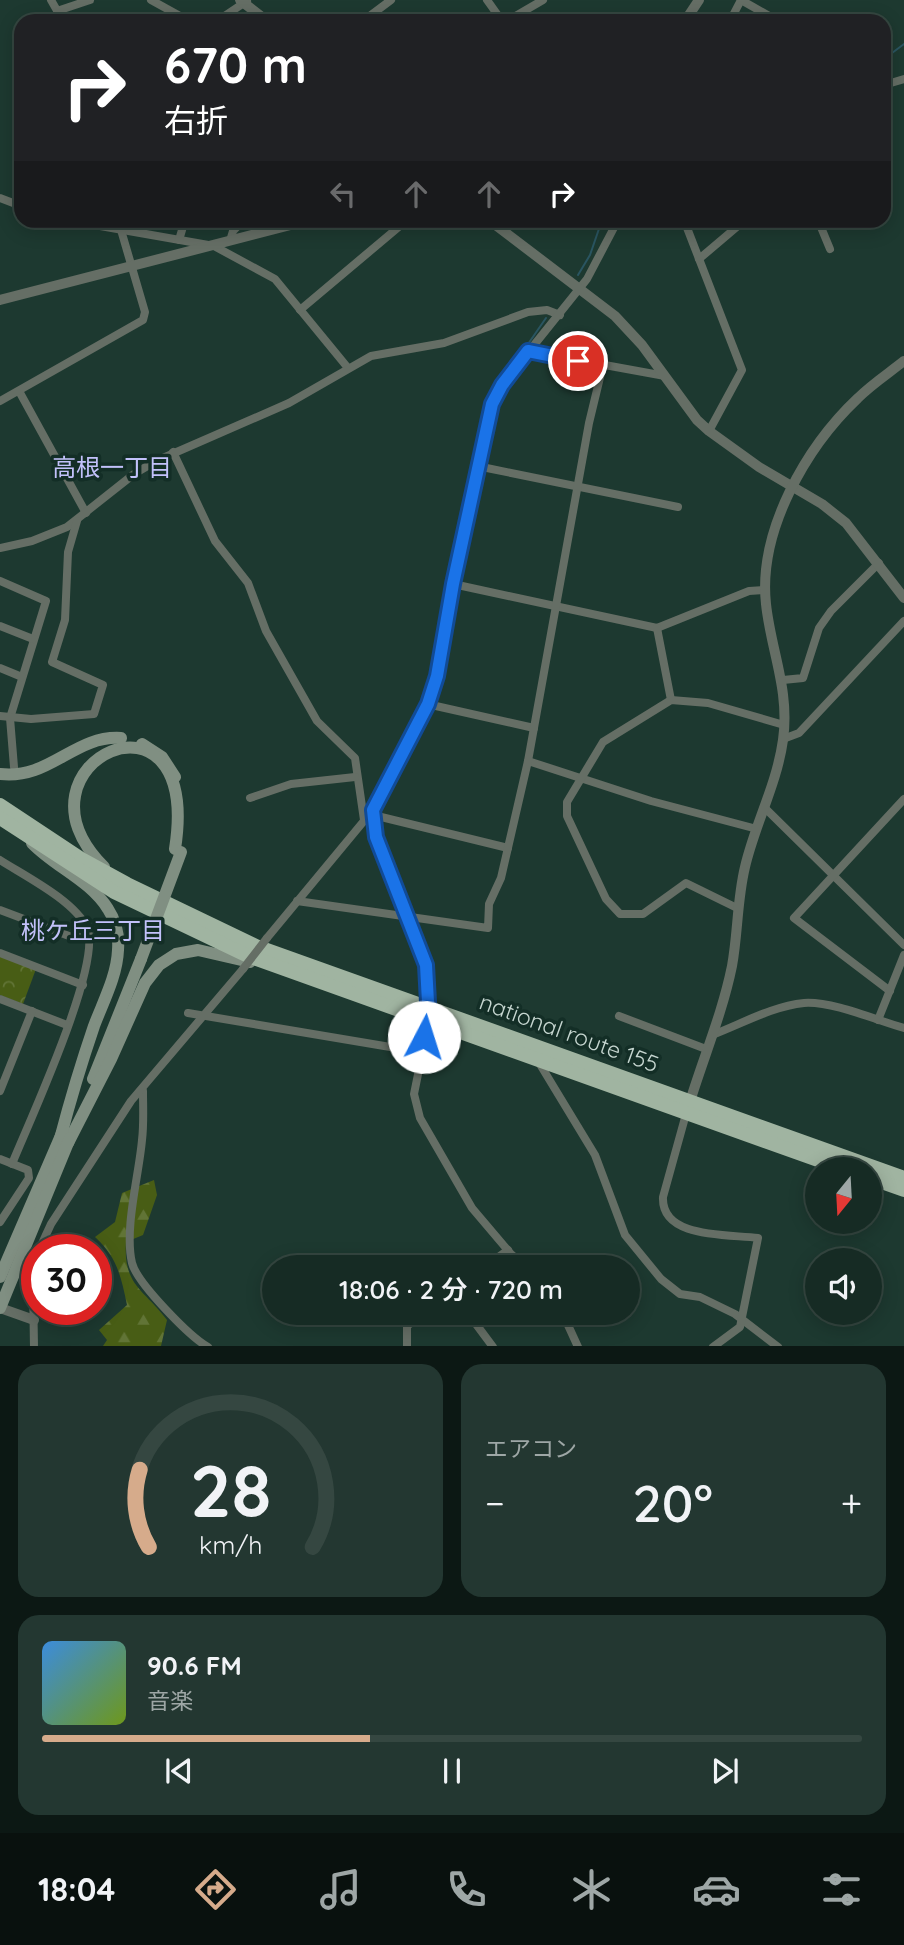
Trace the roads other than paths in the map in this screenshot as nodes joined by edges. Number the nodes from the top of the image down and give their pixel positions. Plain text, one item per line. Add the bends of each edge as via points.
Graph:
1 (51, 0) edge
2 (90, 0) edge
3 (151, 0) edge
4 (391, 0) edge
5 (487, 0) edge
6 (543, 0) edge
7 (741, 0) edge
8 (244, 1) edge
9 (57, 11) junction
10 (59, 14) edge
11 (176, 14) edge
12 (226, 14) edge
13 (259, 14) edge
14 (372, 14) edge
15 (498, 14) edge
16 (517, 14) edge
17 (766, 14) edge
18 (123, 228) edge
19 (133, 228) edge
20 (183, 228) edge
21 (236, 228) edge
22 (281, 228) edge
23 (397, 228) edge
24 (499, 228) edge
25 (614, 228) edge
26 (687, 228) edge
27 (736, 228) edge
28 (821, 228) edge
29 (179, 240) junction
30 (230, 242) junction
31 (214, 246) junction
32 (830, 249) dead end
33 (699, 259) junction
34 (132, 267) junction
35 (579, 290) junction
36 (0, 300) edge
37 (300, 310) junction
38 (553, 312) junction
39 (528, 351) junction
40 (904, 361) edge
41 (603, 365) junction
42 (348, 368) junction
43 (666, 376) junction
44 (19, 391) junction
45 (0, 401) edge
46 (709, 431) junction
47 (173, 453) junction
48 (477, 466) junction
49 (792, 486) junction
50 (579, 488) junction
51 (678, 507) dead end
52 (86, 513) junction
53 (77, 521) junction
54 (0, 548) edge
55 (878, 563) junction
56 (0, 581) edge
57 (453, 584) junction
58 (765, 590) junction
59 (904, 598) edge
60 (556, 607) junction
61 (904, 621) edge
62 (0, 625) edge
63 (657, 628) junction
64 (33, 639) junction
65 (0, 668) edge
66 (22, 677) junction
67 (783, 680) junction
68 (671, 700) junction
69 (428, 704) junction
70 (0, 716) edge
71 (10, 718) junction
72 (784, 725) junction
73 (534, 728) junction
74 (783, 739) junction
75 (528, 761) junction
76 (14, 767) dead end
77 (73, 768) dead end
78 (0, 774) edge
79 (355, 777) junction
80 (581, 779) junction
81 (250, 798) dead end
82 (904, 799) edge
83 (62, 802) dead end
84 (0, 805) edge
85 (764, 807) junction
86 (373, 812) junction
87 (0, 818) edge
88 (364, 820) junction
89 (757, 829) junction
90 (27, 838) junction
91 (508, 848) junction
92 (178, 850) junction
93 (0, 860) edge
94 (832, 876) junction
95 (127, 884) junction
96 (297, 901) junction
97 (737, 908) junction
98 (0, 910) edge
99 (409, 917) junction
100 (91, 937) junction
101 (904, 944) edge
102 (0, 953) edge
103 (904, 955) edge
104 (83, 985) junction
105 (332, 987) junction
106 (890, 990) junction
107 (0, 999) edge
108 (32, 1012) junction
109 (188, 1013) dead end
110 (428, 1014) junction
111 (204, 1016) junction
112 (619, 1016) dead end
113 (878, 1020) junction
114 (67, 1025) junction
115 (904, 1028) edge
116 (712, 1035) junction
117 (706, 1049) junction
118 (420, 1052) junction
119 (538, 1060) junction
120 (0, 1091) edge
121 (143, 1091) junction
122 (688, 1107) junction
123 (64, 1141) junction
124 (813, 1157) edge
125 (0, 1159) edge
126 (12, 1164) junction
127 (904, 1178) edge
128 (882, 1183) edge
129 (904, 1191) edge
130 (0, 1222) edge
131 (46, 1234) edge
132 (508, 1250) junction
133 (501, 1255) edge
134 (513, 1255) edge
135 (0, 1277) edge
136 (0, 1308) edge
137 (21, 1315) edge
138 (741, 1319) junction
139 (34, 1325) edge
140 (408, 1325) edge
141 (477, 1325) edge
142 (568, 1325) edge
143 (34, 1346) edge
144 (208, 1346) edge
145 (407, 1346) edge
146 (494, 1346) edge
147 (578, 1346) edge
148 (713, 1346) edge
149 (778, 1346) edge

1 - 9 street
2 - 9 street
3 - 11 street
4 - 14 street
5 - 15 street
6 - 16 street
7 - 17 street
8 - 12 street
8 - 13 street
9 - 10 street
18 - 34 street
19 - 29 street
20 - 29 street
21 - 30 street
22 - 30 street
23 - 37 street
24 - 35 street
25 - 35 street
26 - 33 street
27 - 33 street
28 - 32 street
29 - 31 street
30 - 31 street
31 - 34 street
31 - 37 street via 275,279
33 - 46 street via 742,370
34 - 36 street
34 - 44 street via 145,312 143,320
35 - 38 street
35 - 43 street via 615,316
37 - 42 street
38 - 39 street
38 - 42 street via 508,318 444,343 371,356
39 - 41 street
39 - 48 street via 492,404
40 - 49 street via 840,417
41 - 43 street
41 - 50 street
42 - 47 street via 289,403
43 - 46 street
44 - 45 street
44 - 52 street
46 - 49 street
47 - 52 street via 134,474
47 - 79 street via 215,541 248,583 266,631 317,720 355,758
48 - 50 street
48 - 57 street
49 - 55 street via 846,523
49 - 58 street via 770,542
50 - 51 street
50 - 60 street
52 - 53 street
53 - 54 street via 32,541
53 - 71 street via 68,552 65,620 52,662 103,685 94,714
55 - 59 street
55 - 67 street via 819,628 803,678
56 - 64 street via 46,601
57 - 60 street
57 - 69 street via 444,648
58 - 63 street via 749,591
58 - 67 street
60 - 63 street
60 - 73 street
61 - 74 street via 799,733
62 - 64 street
63 - 68 street
64 - 66 street
65 - 66 street
66 - 71 street
67 - 72 street
68 - 72 street via 708,703
68 - 80 street via 603,742
69 - 73 street
69 - 86 street
70 - 71 street
71 - 76 street
72 - 74 street
73 - 75 street
74 - 85 street
75 - 80 street
75 - 91 street
77 - 92 main road via 92,752 108,747 129,747 150,758 175,796
78 - 92 main road via 29,774 103,738 140,743 162,757 179,787 185,820
79 - 81 street via 291,784
79 - 88 street
80 - 89 street
80 - 97 street via 567,802 567,816 615,910 643,914 686,883
82 - 94 street
83 - 95 main road via 67,828 79,845
84 - 95 highway, national route 155
85 - 89 street
85 - 94 street
86 - 88 street
86 - 91 street
86 - 99 street via 376,837
87 - 90 highway, national route 155
88 - 96 street
89 - 97 street
90 - 105 highway, national route 155 via 114,892 206,938
90 - 123 main road via 94,892 108,909 117,932 117,958 80,1068
91 - 99 street via 489,904 488,928
92 - 123 main road
93 - 100 street via 79,915
94 - 101 street
94 - 106 street via 794,918
95 - 110 highway, national route 155 via 256,946
96 - 99 street
96 - 111 street, bridge
97 - 116 street via 732,967
98 - 100 street via 69,936
99 - 110 street via 426,965
100 - 104 street
102 - 104 street
103 - 106 street
104 - 114 street
105 - 110 highway, national route 155
105 - 123 main road via 218,952 185,951 167,959 145,983 111,1059
106 - 113 street
107 - 108 street
108 - 114 street
108 - 120 street
109 - 111 street
110 - 118 street
110 - 119 highway, national route 155
110 - 122 highway, national route 155
111 - 118 street
111 - 121 street
112 - 117 street
113 - 115 street
113 - 116 street via 805,1003
114 - 126 street
116 - 117 street
117 - 122 street
118 - 132 street via 414,1094 420,1118 472,1208
119 - 122 highway, national route 155
119 - 138 street via 594,1156 625,1235 661,1279 680,1294 700,1297
121 - 131 street via 131,1101
121 - 144 street via 131,1260 160,1304
122 - 124 highway, national route 155
122 - 127 highway, national route 155
122 - 138 street via 663,1208 673,1224 684,1228 758,1238
123 - 135 main road
123 - 136 main road
125 - 126 street
126 - 130 street via 28,1170 29,1178
128 - 129 highway
132 - 133 street
132 - 134 street
136 - 137 street
138 - 148 street via 740,1327
138 - 149 street
139 - 143 street
140 - 145 street
141 - 146 street
142 - 147 street

